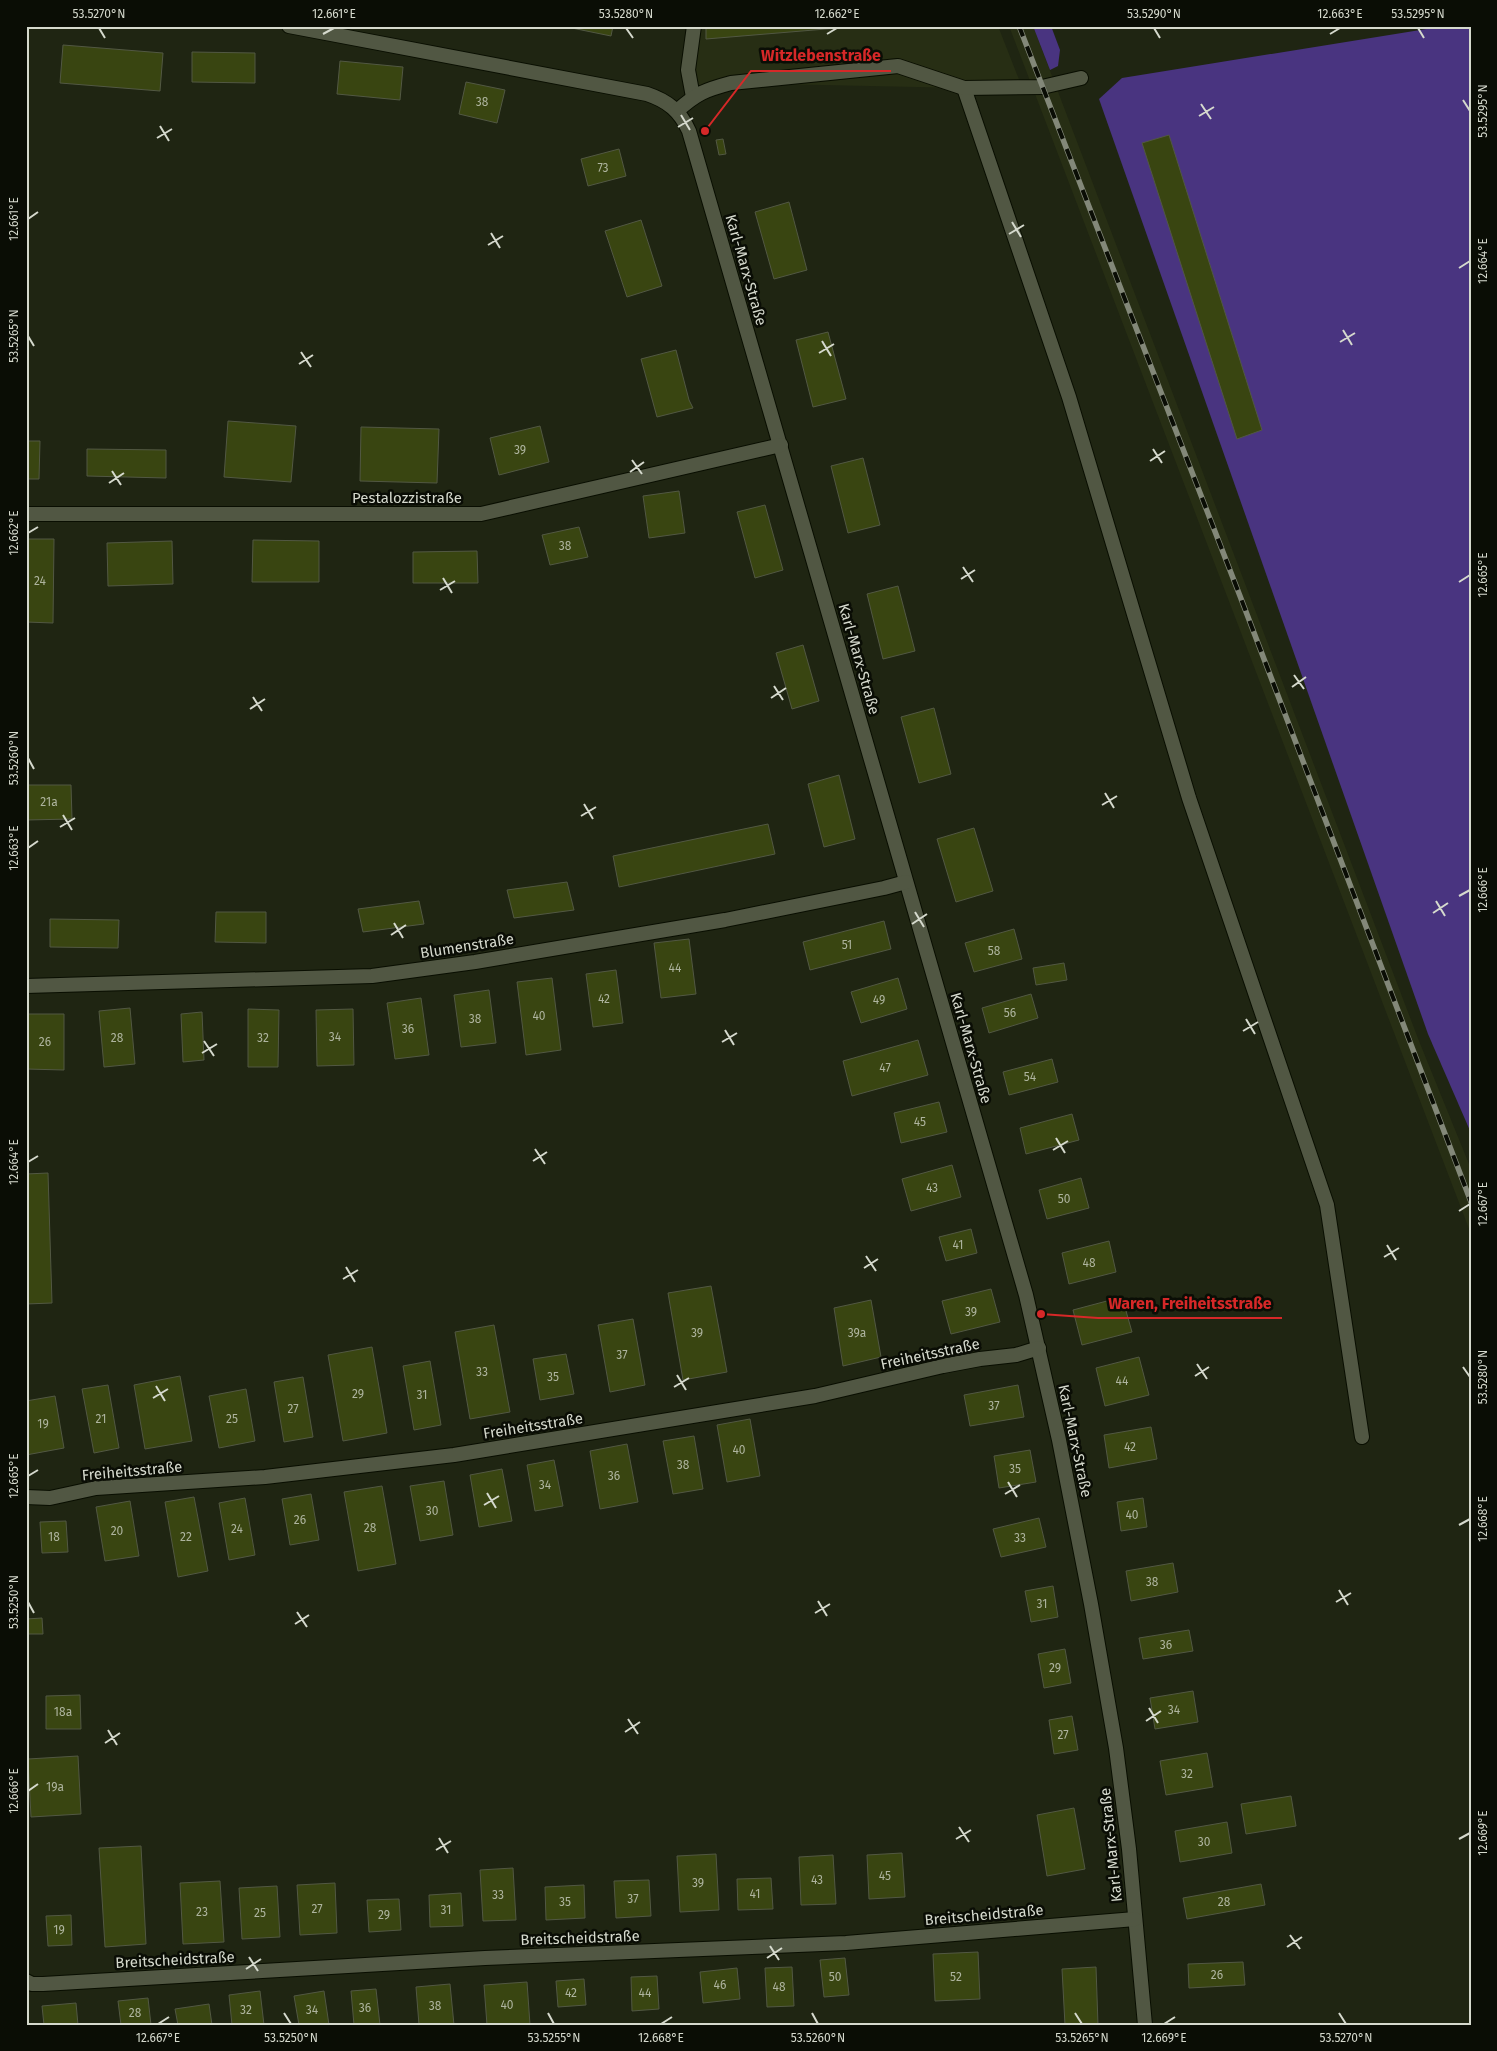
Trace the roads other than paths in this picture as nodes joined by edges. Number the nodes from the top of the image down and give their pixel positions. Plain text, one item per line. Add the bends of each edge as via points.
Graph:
1 (289, 26) edge
2 (694, 26) edge
3 (1081, 78) dead end
4 (964, 88) junction
5 (693, 97) junction
6 (673, 108) junction
7 (780, 445) junction
8 (26, 514) edge
9 (906, 882) junction
10 (26, 986) edge
11 (1039, 1348) junction
12 (1362, 1437) dead end
13 (26, 1498) edge
14 (1135, 1920) junction
15 (26, 1981) edge
16 (1145, 2025) edge

1 - 6 street via 647,94
2 - 5 street via 688,70
3 - 4 street via 1042,87
4 - 5 street via 898,66 731,83 704,90
4 - 12 street via 1069,397 1189,798 1327,1205
5 - 6 street
6 - 7 street, Karl-Marx-Straße via 689,131
7 - 8 street, Pestalozzistraße via 482,514
7 - 9 street, Karl-Marx-Straße
9 - 10 street, Blumenstraße via 715,921 372,976
9 - 11 street, Karl-Marx-Straße
11 - 13 street, Freiheitsstraße via 1016,1355 980,1358 816,1396 454,1455 265,1477 96,1488 50,1498
11 - 14 street, Karl-Marx-Straße via 1091,1604 1116,1748
14 - 15 street, Breitscheidstraße via 846,1943 485,1958 43,1984
14 - 16 street, Karl-Marx-Straße

